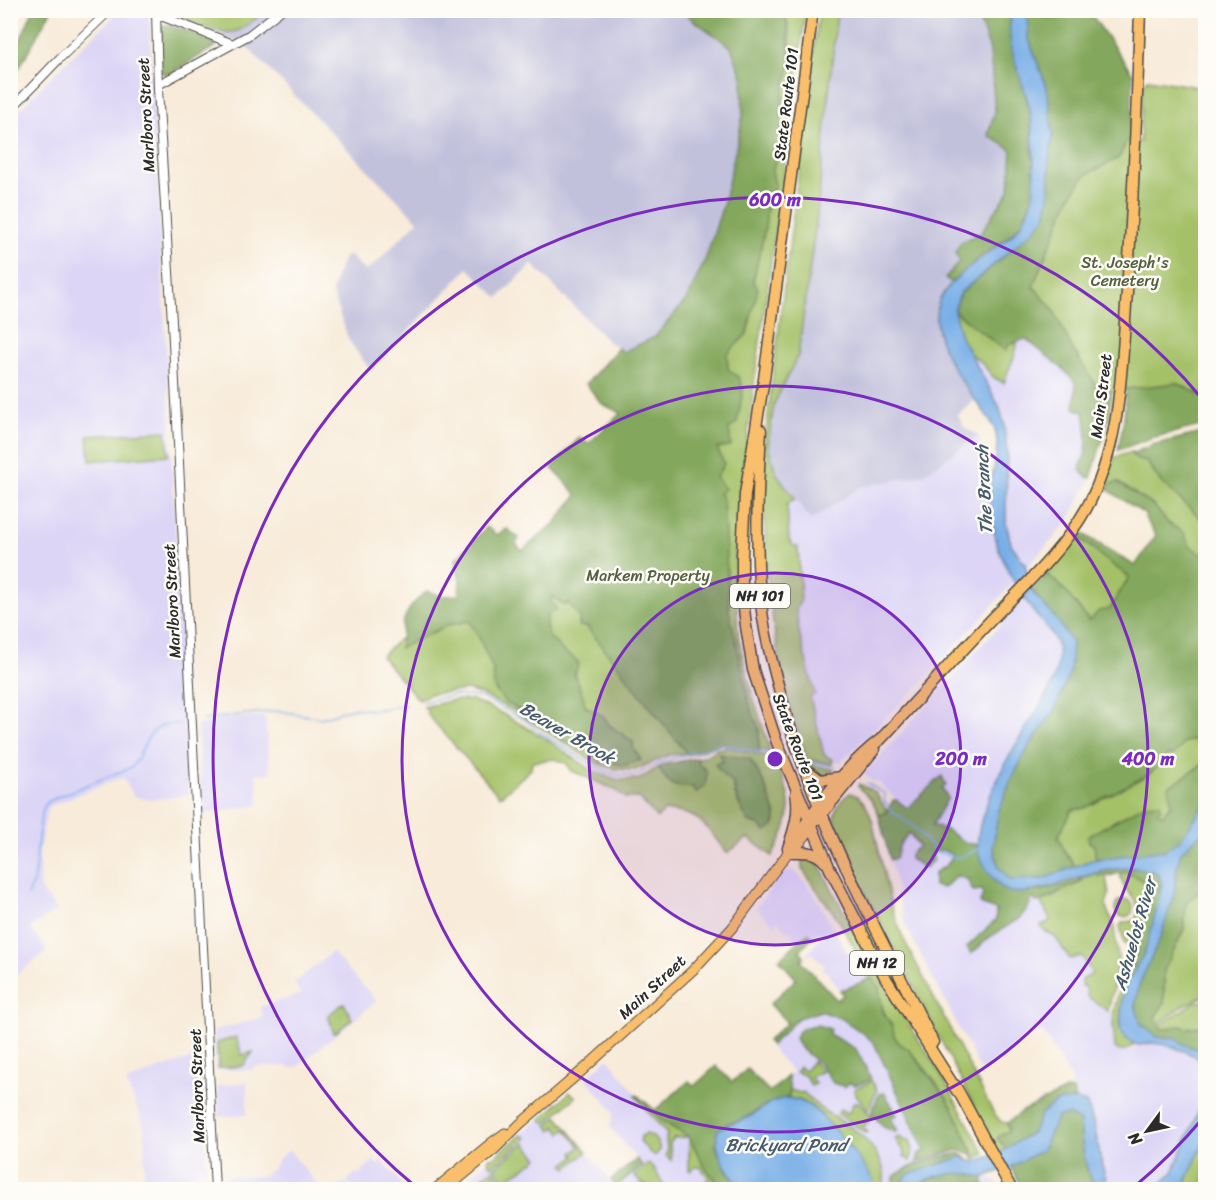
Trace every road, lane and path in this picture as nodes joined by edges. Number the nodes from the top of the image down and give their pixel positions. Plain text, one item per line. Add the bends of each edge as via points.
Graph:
1 (110, 10) edge
2 (281, 10) edge
3 (813, 10) edge
4 (1140, 10) edge
5 (156, 12) edge
6 (233, 44) junction
7 (158, 85) junction
8 (10, 110) edge
9 (764, 379) junction
10 (881, 739) junction
11 (801, 763) junction
12 (792, 776) junction
13 (841, 777) junction
14 (820, 811) junction
15 (811, 822) junction
16 (789, 851) junction
17 (830, 869) junction
18 (957, 1091) junction
19 (520, 1124) junction
20 (1011, 1188) edge
21 (215, 1190) edge
22 (434, 1190) edge
23 (446, 1190) edge

1 - 8 street
2 - 6 street
3 - 9 highway, State Route 101 / NH 101
4 - 10 highway, Main Street via 1136,155 1116,421 1108,455 1086,509 1069,534
5 - 6 street
5 - 7 street, Marlboro Street
6 - 7 street
7 - 21 street, Marlboro Street
9 - 11 highway, State Route 101 / NH 101 via 757,496 760,595 771,661
9 - 12 highway, State Route 101 / NH 101 via 744,500 742,591 753,670
10 - 13 highway, Main Street
10 - 14 highway, Main Street via 849,783
11 - 13 highway via 820,780
11 - 14 highway, State Route 101 / NH 101
12 - 15 highway, State Route 101 / NH 101
12 - 16 highway via 798,803
13 - 14 highway, Main Street
14 - 15 highway, Main Street
14 - 18 highway, State Route 101 / NH 12
15 - 16 main road, Main Street
15 - 17 highway, State Route 101 / NH 12
16 - 17 highway via 820,856
16 - 19 main road, Main Street via 732,928 693,970
17 - 18 highway, State Route 101 / NH 12 via 880,968
18 - 20 highway, State Route 101 / NH 12
19 - 22 main road, Main Street via 490,1143
19 - 23 main road, Main Street

